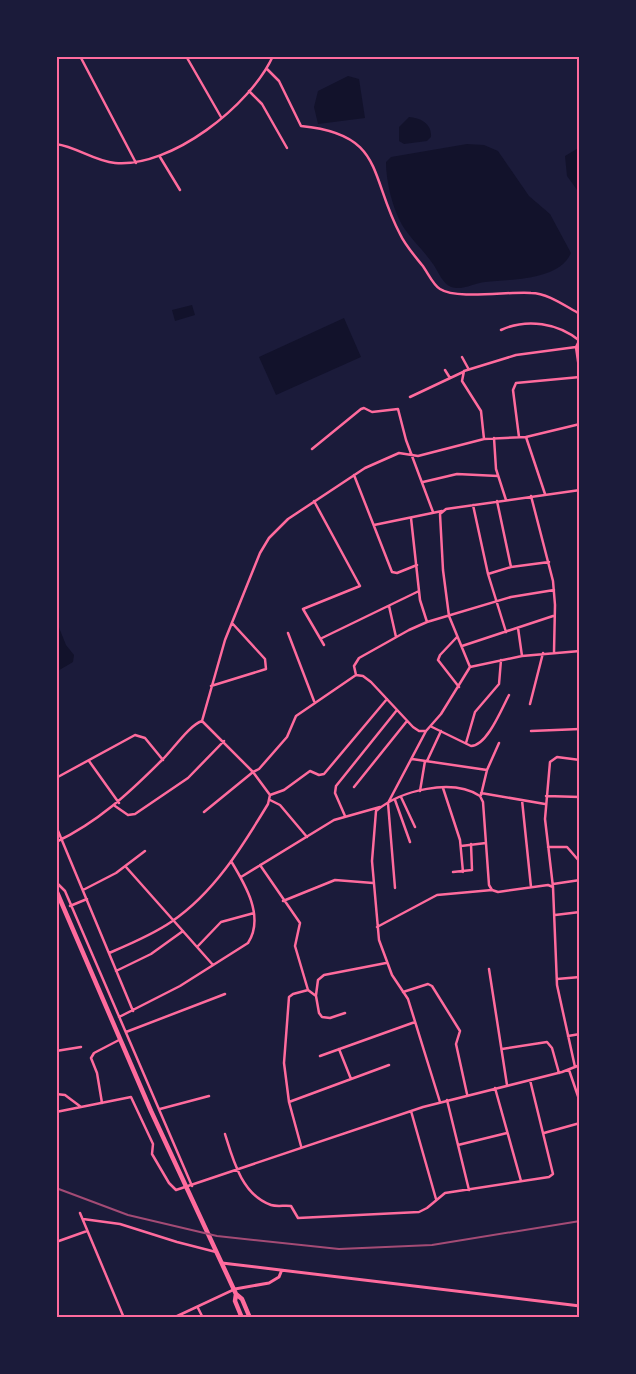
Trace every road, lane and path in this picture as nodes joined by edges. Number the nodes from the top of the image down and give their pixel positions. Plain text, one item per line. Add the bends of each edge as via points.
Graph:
1 (80, 56) edge
2 (186, 56) edge
3 (273, 56) edge
4 (267, 69) junction
5 (249, 91) junction
6 (221, 117) junction
7 (56, 144) edge
8 (287, 148) dead end
9 (160, 156) junction
10 (136, 163) junction
11 (180, 190) dead end
12 (580, 306) edge
13 (578, 313) edge
14 (501, 330) dead end
15 (580, 341) edge
16 (576, 348) junction
17 (462, 356) dead end
18 (468, 368) junction
19 (444, 370) dead end
20 (464, 371) junction
21 (580, 376) edge
22 (450, 378) junction
23 (410, 397) dead end
24 (580, 424) edge
25 (519, 437) junction
26 (494, 438) junction
27 (526, 438) junction
28 (484, 439) junction
29 (312, 449) dead end
30 (412, 455) junction
31 (354, 475) junction
32 (498, 476) junction
33 (423, 482) junction
34 (580, 490) edge
35 (545, 494) junction
36 (531, 496) junction
37 (506, 500) junction
38 (314, 501) junction
39 (497, 501) junction
40 (473, 505) junction
41 (442, 511) junction
42 (433, 512) junction
43 (411, 518) junction
44 (374, 525) junction
45 (548, 562) junction
46 (417, 565) junction
47 (511, 567) junction
48 (488, 574) junction
49 (554, 590) junction
50 (419, 591) junction
51 (496, 600) junction
52 (389, 606) junction
53 (450, 616) junction
54 (554, 616) junction
55 (427, 622) junction
56 (232, 623) junction
57 (518, 628) junction
58 (506, 632) junction
59 (288, 633) dead end
60 (457, 636) junction
61 (396, 637) junction
62 (322, 638) junction
63 (324, 645) dead end
64 (462, 646) junction
65 (580, 651) edge
66 (554, 652) junction
67 (543, 653) junction
68 (522, 656) junction
69 (502, 660) junction
70 (470, 667) junction
71 (356, 675) junction
72 (211, 686) junction
73 (458, 687) junction
74 (509, 695) dead end
75 (387, 699) junction
76 (315, 702) junction
77 (530, 704) dead end
78 (397, 710) junction
79 (202, 721) junction
80 (407, 721) junction
81 (432, 727) junction
82 (580, 729) edge
83 (426, 731) junction
84 (441, 731) junction
85 (531, 731) dead end
86 (224, 741) junction
87 (466, 743) junction
88 (499, 743) dead end
89 (411, 759) junction
90 (163, 760) junction
91 (580, 760) edge
92 (89, 761) junction
93 (426, 761) junction
94 (487, 770) junction
95 (253, 772) junction
96 (56, 778) edge
97 (354, 787) dead end
98 (443, 788) junction
99 (420, 791) junction
100 (481, 795) junction
101 (270, 796) junction
102 (546, 796) junction
103 (580, 796) edge
104 (401, 797) junction
105 (270, 800) junction
106 (395, 800) junction
107 (522, 800) junction
108 (119, 803) junction
109 (388, 803) junction
110 (545, 804) junction
111 (115, 806) junction
112 (382, 807) junction
113 (204, 812) dead end
114 (345, 816) junction
115 (56, 826) edge
116 (415, 827) dead end
117 (307, 837) junction
118 (62, 840) junction
119 (56, 842) edge
120 (410, 842) dead end
121 (486, 843) junction
122 (471, 844) junction
123 (461, 846) junction
124 (548, 847) junction
125 (145, 851) dead end
126 (231, 861) junction
127 (580, 862) edge
128 (260, 866) junction
129 (126, 867) junction
130 (453, 872) dead end
131 (463, 872) junction
132 (241, 877) junction
133 (580, 880) edge
134 (56, 882) edge
135 (373, 883) junction
136 (553, 885) junction
137 (395, 888) dead end
138 (531, 888) junction
139 (56, 890) edge
140 (83, 890) junction
141 (492, 890) junction
142 (58, 899) edge
143 (87, 899) junction
144 (283, 901) junction
145 (70, 906) junction
146 (580, 912) edge
147 (254, 913) junction
148 (555, 915) junction
149 (173, 921) junction
150 (377, 927) junction
151 (183, 931) junction
152 (198, 946) junction
153 (109, 953) junction
154 (387, 963) junction
155 (213, 965) junction
156 (489, 969) dead end
157 (116, 971) junction
158 (580, 977) edge
159 (557, 979) junction
160 (308, 990) junction
161 (403, 992) junction
162 (225, 994) dead end
163 (316, 996) junction
164 (133, 1011) junction
165 (346, 1013) dead end
166 (119, 1017) junction
167 (415, 1022) junction
168 (126, 1032) junction
169 (580, 1034) edge
170 (568, 1036) junction
171 (119, 1040) junction
172 (81, 1048) dead end
173 (338, 1049) junction
174 (502, 1049) junction
175 (56, 1051) edge
176 (320, 1056) dead end
177 (580, 1065) edge
178 (390, 1066) dead end
179 (575, 1067) junction
180 (569, 1070) junction
181 (559, 1073) junction
182 (351, 1079) junction
183 (530, 1080) junction
184 (507, 1085) junction
185 (495, 1088) junction
186 (56, 1094) edge
187 (467, 1094) junction
188 (209, 1096) dead end
189 (448, 1100) junction
190 (289, 1102) junction
191 (440, 1102) junction
192 (580, 1102) edge
193 (102, 1103) junction
194 (81, 1108) junction
195 (160, 1109) junction
196 (411, 1111) junction
197 (56, 1112) edge
198 (580, 1123) edge
199 (508, 1133) junction
200 (544, 1133) junction
201 (225, 1134) dead end
202 (458, 1145) junction
203 (301, 1146) junction
204 (237, 1169) junction
205 (521, 1182) junction
206 (192, 1186) junction
207 (469, 1190) junction
208 (436, 1199) junction
209 (80, 1213) dead end
210 (83, 1219) junction
211 (87, 1231) junction
212 (56, 1242) edge
213 (216, 1252) junction
214 (222, 1263) junction
215 (281, 1272) junction
216 (234, 1292) junction
217 (580, 1306) edge
218 (198, 1307) junction
219 (124, 1318) edge
220 (174, 1318) edge
221 (203, 1318) edge
222 (242, 1318) edge
223 (250, 1318) edge

1 - 10 street
2 - 6 street
3 - 4 street
4 - 5 street
4 - 13 street via 279,81 301,126 334,132 354,141 369,158 400,234 439,289 453,294 533,292
5 - 6 street
5 - 8 street via 262,104
6 - 9 street via 180,147
7 - 10 street via 109,163
9 - 10 street
9 - 11 street
12 - 13 street
14 - 15 street via 514,325 545,324 565,330
15 - 16 street
16 - 18 street via 516,355
16 - 21 street
17 - 18 street
18 - 20 street
19 - 22 street
20 - 22 street
20 - 28 street via 462,380 480,411
21 - 25 street via 516,383 513,390
22 - 23 street
24 - 27 street
25 - 26 street
25 - 27 street
26 - 28 street
26 - 32 street
27 - 35 street
28 - 30 street via 424,455
29 - 30 street via 361,410 375,412 395,408 401,411
30 - 31 street via 399,453
30 - 33 street
31 - 38 street
31 - 44 street
32 - 33 street via 457,474
32 - 37 street
33 - 42 street
34 - 35 street
35 - 36 street
36 - 37 street
36 - 45 street
37 - 39 street
38 - 56 street via 268,538
38 - 62 street via 360,586 304,609
39 - 40 street
39 - 47 street
40 - 41 street
40 - 48 street
41 - 42 street
41 - 53 street via 439,518
42 - 43 street
43 - 44 street
43 - 46 street
44 - 46 street via 392,572
45 - 47 street
45 - 49 street
46 - 50 street
47 - 48 street
48 - 51 street
49 - 51 street
49 - 54 street
50 - 52 street
50 - 55 street
51 - 53 street
51 - 58 street
52 - 61 street
52 - 62 street
53 - 55 street
53 - 60 street
54 - 57 street
54 - 66 street
55 - 61 street
56 - 72 street
56 - 72 street via 265,659 266,669
57 - 58 street
57 - 68 street
58 - 64 street
59 - 76 street
60 - 64 street
60 - 73 street via 438,660
61 - 71 street via 359,658 354,666
62 - 63 street
64 - 70 street
65 - 66 street
66 - 67 street
67 - 68 street
67 - 77 street
68 - 69 street
69 - 70 street
69 - 87 street via 499,684 475,712
70 - 73 street
71 - 75 street via 371,682
71 - 76 street
72 - 79 street
73 - 81 street
74 - 87 street via 484,740 476,746
75 - 78 street
75 - 101 street via 324,774 310,771
76 - 95 street via 296,716 287,737
78 - 80 street
78 - 114 street via 336,786 335,793
79 - 86 street
79 - 90 street via 194,725
80 - 83 street via 419,731
80 - 97 street
81 - 83 street
81 - 84 street
82 - 85 street
83 - 89 street
84 - 87 street
84 - 93 street
86 - 95 street
86 - 111 street via 188,778 135,814 128,815
88 - 94 street
89 - 93 street
89 - 109 street
90 - 92 street via 145,738 135,735
90 - 108 street
91 - 102 street via 552,759
92 - 96 street
92 - 108 street
93 - 94 street
93 - 99 street
94 - 100 street
95 - 101 street
95 - 113 street
98 - 99 street
98 - 100 street
98 - 123 street
99 - 104 street
100 - 107 street
100 - 121 street
101 - 105 street
102 - 103 street
102 - 110 street
104 - 106 street
104 - 116 street
105 - 117 street via 280,806
105 - 126 street via 252,833
106 - 109 street
106 - 120 street
107 - 110 street
107 - 138 street
108 - 111 street
109 - 112 street
109 - 137 street
110 - 124 street
111 - 118 street
112 - 114 street
112 - 135 street via 376,811 375,817
114 - 117 street
115 - 118 street
117 - 128 street
118 - 119 street
118 - 140 street
121 - 122 street
121 - 141 street
122 - 123 street
122 - 131 street via 473,868
123 - 131 street
124 - 127 street via 566,847
124 - 136 street
125 - 129 street
126 - 132 street
126 - 149 street via 208,889
128 - 132 street
128 - 144 street
129 - 140 street
129 - 149 street
130 - 131 street
132 - 147 street
133 - 136 street
134 - 145 street
135 - 144 street via 335,880
135 - 150 street
136 - 138 street
136 - 148 street
138 - 141 street
139 - 142 main road
140 - 143 street
141 - 150 street via 437,894
142 - 171 main road
143 - 145 street
143 - 153 street
144 - 160 street via 300,923 295,946
145 - 166 street
146 - 148 street
147 - 152 street via 221,922
147 - 155 street via 254,926 248,943
148 - 159 street
149 - 151 street
149 - 153 street
150 - 154 street
151 - 152 street
151 - 157 street via 151,954
152 - 155 street
153 - 157 street
154 - 161 street
154 - 163 street via 324,975 318,980
155 - 164 street
156 - 174 street
157 - 164 street
158 - 159 street
159 - 170 street
160 - 163 street
160 - 190 street via 293,994 288,1002 284,1063
161 - 167 street
161 - 187 street via 428,984 432,986 455,1021 460,1031 456,1044
162 - 168 street
163 - 165 street via 322,1017
164 - 166 street
166 - 168 street
167 - 173 street
167 - 191 street
168 - 195 street
169 - 170 street
170 - 179 street
171 - 193 street via 94,1053 91,1058
171 - 213 main road
172 - 175 street
173 - 176 street
173 - 182 street
174 - 181 street via 547,1042
174 - 184 street
177 - 179 street
178 - 182 street
179 - 180 street
180 - 181 street
180 - 192 street
181 - 183 street
182 - 190 street
183 - 184 street
183 - 200 street
184 - 185 street
185 - 187 street
185 - 199 street
186 - 194 street via 65,1095
187 - 189 street
188 - 195 street
189 - 191 street
189 - 202 street
190 - 203 street
191 - 196 street
193 - 194 street
193 - 206 street via 131,1097 153,1144 152,1154 169,1183 176,1190
194 - 197 street
195 - 206 street
196 - 203 street
196 - 208 street
198 - 200 street
199 - 202 street
199 - 205 street
200 - 205 street via 553,1174
201 - 204 street
202 - 207 street
203 - 204 street
204 - 206 street
204 - 208 street via 250,1191 271,1205 291,1206 301,1219 419,1212
205 - 207 street
207 - 208 street via 445,1193
209 - 210 street
210 - 211 street
210 - 213 street via 120,1224
211 - 212 street
211 - 219 street
213 - 214 main road
214 - 215 street
214 - 216 main road
215 - 216 street via 269,1283
215 - 217 street
216 - 218 street
216 - 222 main road
216 - 223 main road via 242,1299
218 - 220 street
218 - 221 street

